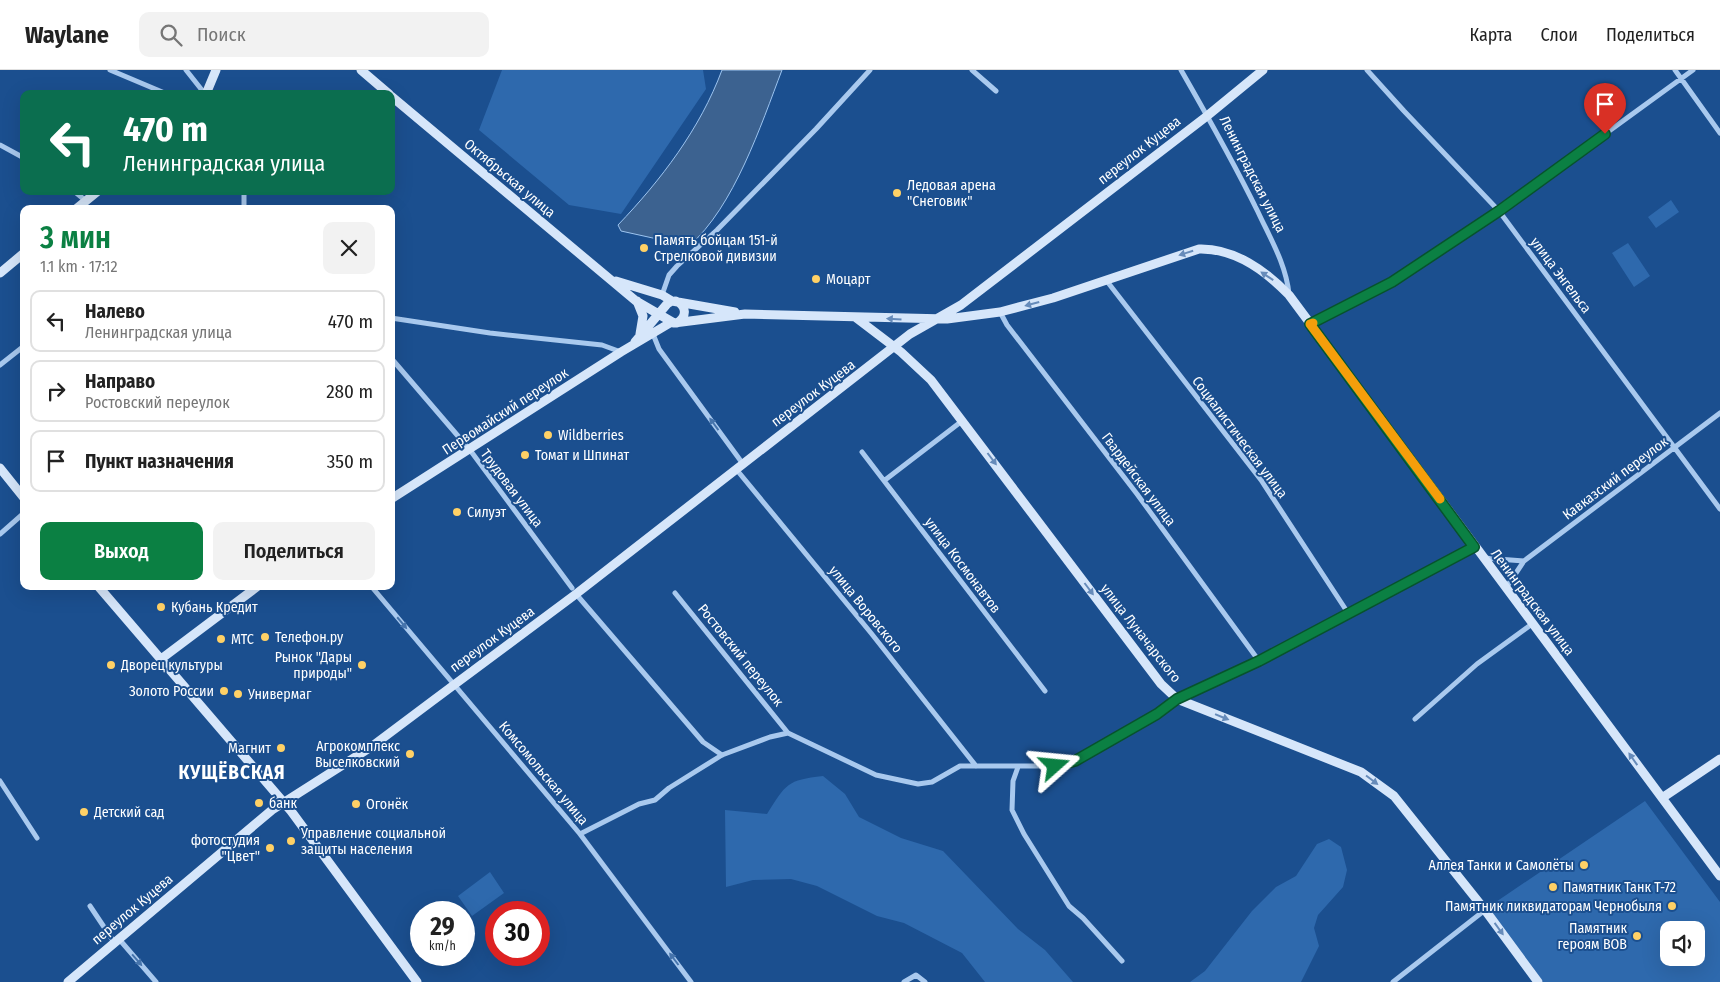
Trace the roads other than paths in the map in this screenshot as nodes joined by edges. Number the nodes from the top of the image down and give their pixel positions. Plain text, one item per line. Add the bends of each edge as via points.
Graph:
1 (110, 70) edge
2 (186, 70) edge
3 (216, 70) edge
4 (361, 70) edge
5 (870, 70) edge
6 (972, 70) edge
7 (1181, 70) edge
8 (1262, 70) edge
9 (1368, 70) edge
10 (1675, 70) edge
11 (1693, 70) edge
12 (1680, 79) junction
13 (158, 90) edge
14 (203, 90) edge
15 (208, 90) edge
16 (384, 90) edge
17 (996, 91) dead end
18 (395, 99) edge
19 (1207, 116) junction
20 (1720, 133) edge
21 (0, 145) edge
22 (20, 156) edge
23 (79, 195) edge
24 (93, 195) edge
25 (86, 201) junction
26 (81, 205) edge
27 (1499, 211) junction
28 (1234, 254) joint
29 (20, 256) edge
30 (0, 273) edge
31 (611, 280) junction
32 (1106, 280) junction
33 (662, 295) junction
34 (1289, 295) junction
35 (636, 300) junction
36 (1000, 312) junction
37 (669, 313) junction
38 (745, 314) junction
39 (855, 317) junction
40 (395, 319) edge
41 (934, 320) junction
42 (1310, 324) junction
43 (640, 334) junction
44 (653, 334) junction
45 (633, 344) junction
46 (895, 348) junction
47 (20, 349) edge
48 (621, 352) junction
49 (395, 363) edge
50 (0, 364) edge
51 (1720, 413) edge
52 (962, 420) junction
53 (1675, 446) junction
54 (470, 450) junction
55 (862, 452) dead end
56 (739, 466) junction
57 (0, 468) edge
58 (885, 480) junction
59 (20, 493) edge
60 (395, 497) edge
61 (1720, 509) edge
62 (20, 516) edge
63 (0, 534) edge
64 (1474, 547) junction
65 (1483, 558) junction
66 (1524, 560) junction
67 (1506, 588) junction
68 (101, 590) edge
69 (253, 590) edge
70 (373, 590) edge
71 (574, 591) junction
72 (676, 593) dead end
73 (1348, 613) junction
74 (1532, 624) junction
75 (161, 659) junction
76 (1259, 661) junction
77 (454, 684) junction
78 (1045, 691) dead end
79 (1177, 699) junction
80 (1415, 718) dead end
81 (788, 733) junction
82 (722, 755) junction
83 (1720, 759) edge
84 (976, 766) junction
85 (1018, 767) junction
86 (0, 781) edge
87 (1662, 798) junction
88 (283, 802) junction
89 (580, 834) junction
90 (37, 838) dead end
91 (1720, 876) edge
92 (90, 906) dead end
93 (1485, 910) junction
94 (116, 940) junction
95 (1122, 961) dead end
96 (68, 982) edge
97 (156, 982) edge
98 (416, 982) edge
99 (691, 982) edge
100 (904, 982) edge
101 (925, 982) edge
102 (1393, 982) edge
103 (1538, 982) edge

1 - 13 street
2 - 14 street
3 - 15 street
4 - 16 street, Октябрьская улица
5 - 33 street via 717,230 677,266 669,275
6 - 17 street
7 - 19 street, Ленинградская улица
8 - 19 street, переулок Куцева
9 - 27 street, улица Энгельса
10 - 12 street
11 - 12 street
12 - 20 street
12 - 27 street
18 - 31 street, Октябрьская улица
19 - 34 street, Ленинградская улица via 1271,240 1284,270
19 - 41 street, переулок Куцева via 961,305
21 - 22 street
23 - 25 street
24 - 25 street
25 - 26 street
27 - 42 street via 1392,282
27 - 53 street, улица Энгельса
28 -> 32 street, переулок Куцева via 1216,248 1199,249
34 -> 28 street, Ленинградская улица via 1276,282
29 - 30 street
31 - 33 street, Октябрьская улица
31 - 35 street, Октябрьская улица
32 -> 36 street, переулок Куцева
32 - 73 street, Социалистическая улица via 1261,480
33 - 37 street, Октябрьская улица
34 - 42 street, Ленинградская улица
35 - 37 street, Октябрьская улица
35 - 43 street via 643,316
36 - 41 street, переулок Куцева
36 - 76 street, Гвардейская улица
37 - 38 street, Первомайский переулок
37 - 38 street, Первомайский переулок
37 - 43 street, Первомайский переулок
37 - 44 street, Первомайский переулок
38 - 39 street, Первомайский переулок
41 -> 39 street, Первомайский переулок
39 - 46 street, улица Луначарского
40 - 48 street via 602,345
41 - 46 street, переулок Куцева
42 - 64 street, Ленинградская улица
43 - 45 street, Первомайский переулок
44 - 45 street, Первомайский переулок
56 -> 44 street, улица Воровского via 659,349
45 - 48 street, Первомайский переулок
46 - 52 street, улица Луначарского via 931,380
46 - 56 street, переулок Куцева
47 - 50 street
48 - 54 street, Первомайский переулок
49 - 54 street, Трудовая улица
51 - 53 street, Кавказский переулок
52 - 58 street
52 -> 79 street, улица Луначарского via 1162,684
53 - 61 street, улица Энгельса
53 - 66 street, Кавказский переулок
54 - 60 street, Первомайский переулок
54 - 71 street, Трудовая улица
55 - 58 street, улица Космонавтов
56 - 71 street, переулок Куцева
56 - 84 street, улица Воровского
57 - 59 street
58 - 78 street, улица Космонавтов
62 - 63 street
64 - 65 street, Ленинградская улица
64 - 73 street, Ростовский переулок
65 - 66 street
65 - 67 street, Ленинградская улица
66 - 67 street, Кавказский переулок
67 - 74 street, Ленинградская улица
68 - 75 street
69 - 75 street
70 -> 77 street, Комсомольская улица
71 - 77 street, переулок Куцева
71 - 82 street, Трудовая улица via 703,742
72 - 81 street, Ростовский переулок
73 - 76 street, Ростовский переулок
74 - 80 street via 1477,664
87 -> 74 street, Ленинградская улица
75 - 88 street
76 - 79 street, Ростовский переулок
77 - 88 street, переулок Куцева via 371,747
77 - 89 street, Комсомольская улица
79 - 85 street, Ростовский переулок via 1075,761 1055,766
79 -> 93 street, улица Луначарского via 1361,772 1394,796
81 - 82 street
81 - 84 street, Ростовский переулок via 876,775 918,784 932,782 960,766
82 - 89 street via 655,800 639,804
83 - 87 street
84 - 85 street, Ростовский переулок
85 - 95 street via 1013,781 1012,810 1024,834 1069,906
86 - 90 street
87 - 91 street, Ленинградская улица
88 - 94 street, переулок Куцева via 250,826
88 - 98 street
99 -> 89 street, Комсомольская улица
92 - 94 street
93 - 102 street
93 -> 103 street, улица Луначарского
94 - 96 street, переулок Куцева
94 -> 97 street
100 - 101 street via 916,975

